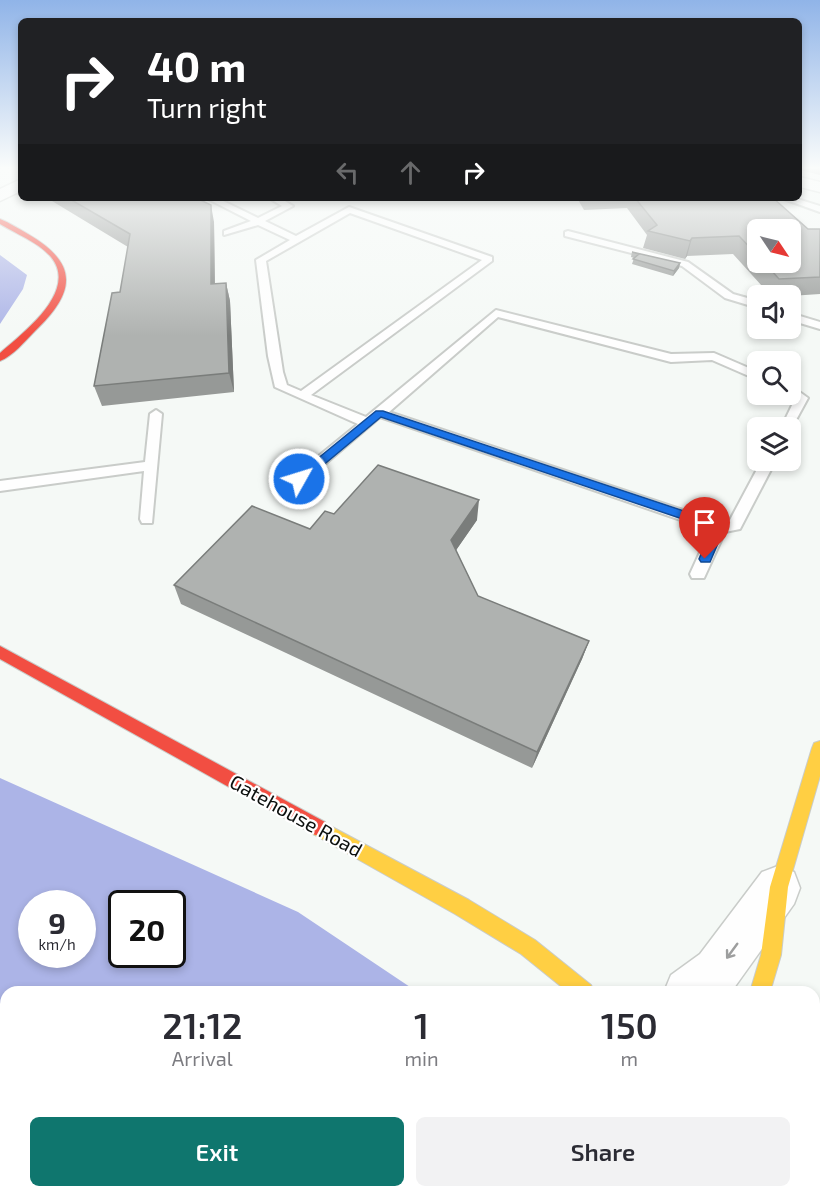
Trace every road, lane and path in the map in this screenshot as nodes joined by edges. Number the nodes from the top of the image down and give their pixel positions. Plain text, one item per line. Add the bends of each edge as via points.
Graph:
1 (4, 225) edge
2 (249, 225) edge
3 (267, 225) edge
4 (323, 225) edge
5 (391, 225) edge
6 (227, 233) dead end
7 (568, 234) dead end
8 (297, 240) junction
9 (747, 302) edge
10 (801, 320) edge
11 (820, 326) edge
12 (0, 358) edge
13 (747, 372) edge
14 (302, 396) junction
15 (380, 413) junction
16 (156, 414) dead end
17 (368, 423) junction
18 (152, 465) junction
19 (763, 471) edge
20 (299, 479) dead end
21 (0, 486) edge
22 (147, 519) dead end
23 (719, 527) junction
24 (698, 574) dead end
25 (0, 652) edge
26 (820, 751) edge
27 (779, 887) junction
28 (577, 986) edge
29 (696, 986) edge
30 (762, 986) edge

1 - 12 street via 47,252 61,266 64,277 51,310
2 - 6 lane
3 - 8 lane
4 - 8 lane
5 - 14 lane via 489,259
7 - 9 lane via 685,264 729,296
8 - 14 lane via 261,260 274,366 281,387
10 - 11 lane
13 - 15 lane via 714,356 671,358 496,313
14 - 17 lane
15 - 17 lane
15 - 23 lane
16 - 18 lane
17 - 20 lane
18 - 21 lane
18 - 22 lane
19 - 23 lane via 735,525
23 - 24 lane
25 - 28 street, Gatehouse Road via 462,907 528,947
26 - 27 street
27 -> 29 street via 717,971
27 - 30 street via 771,955

